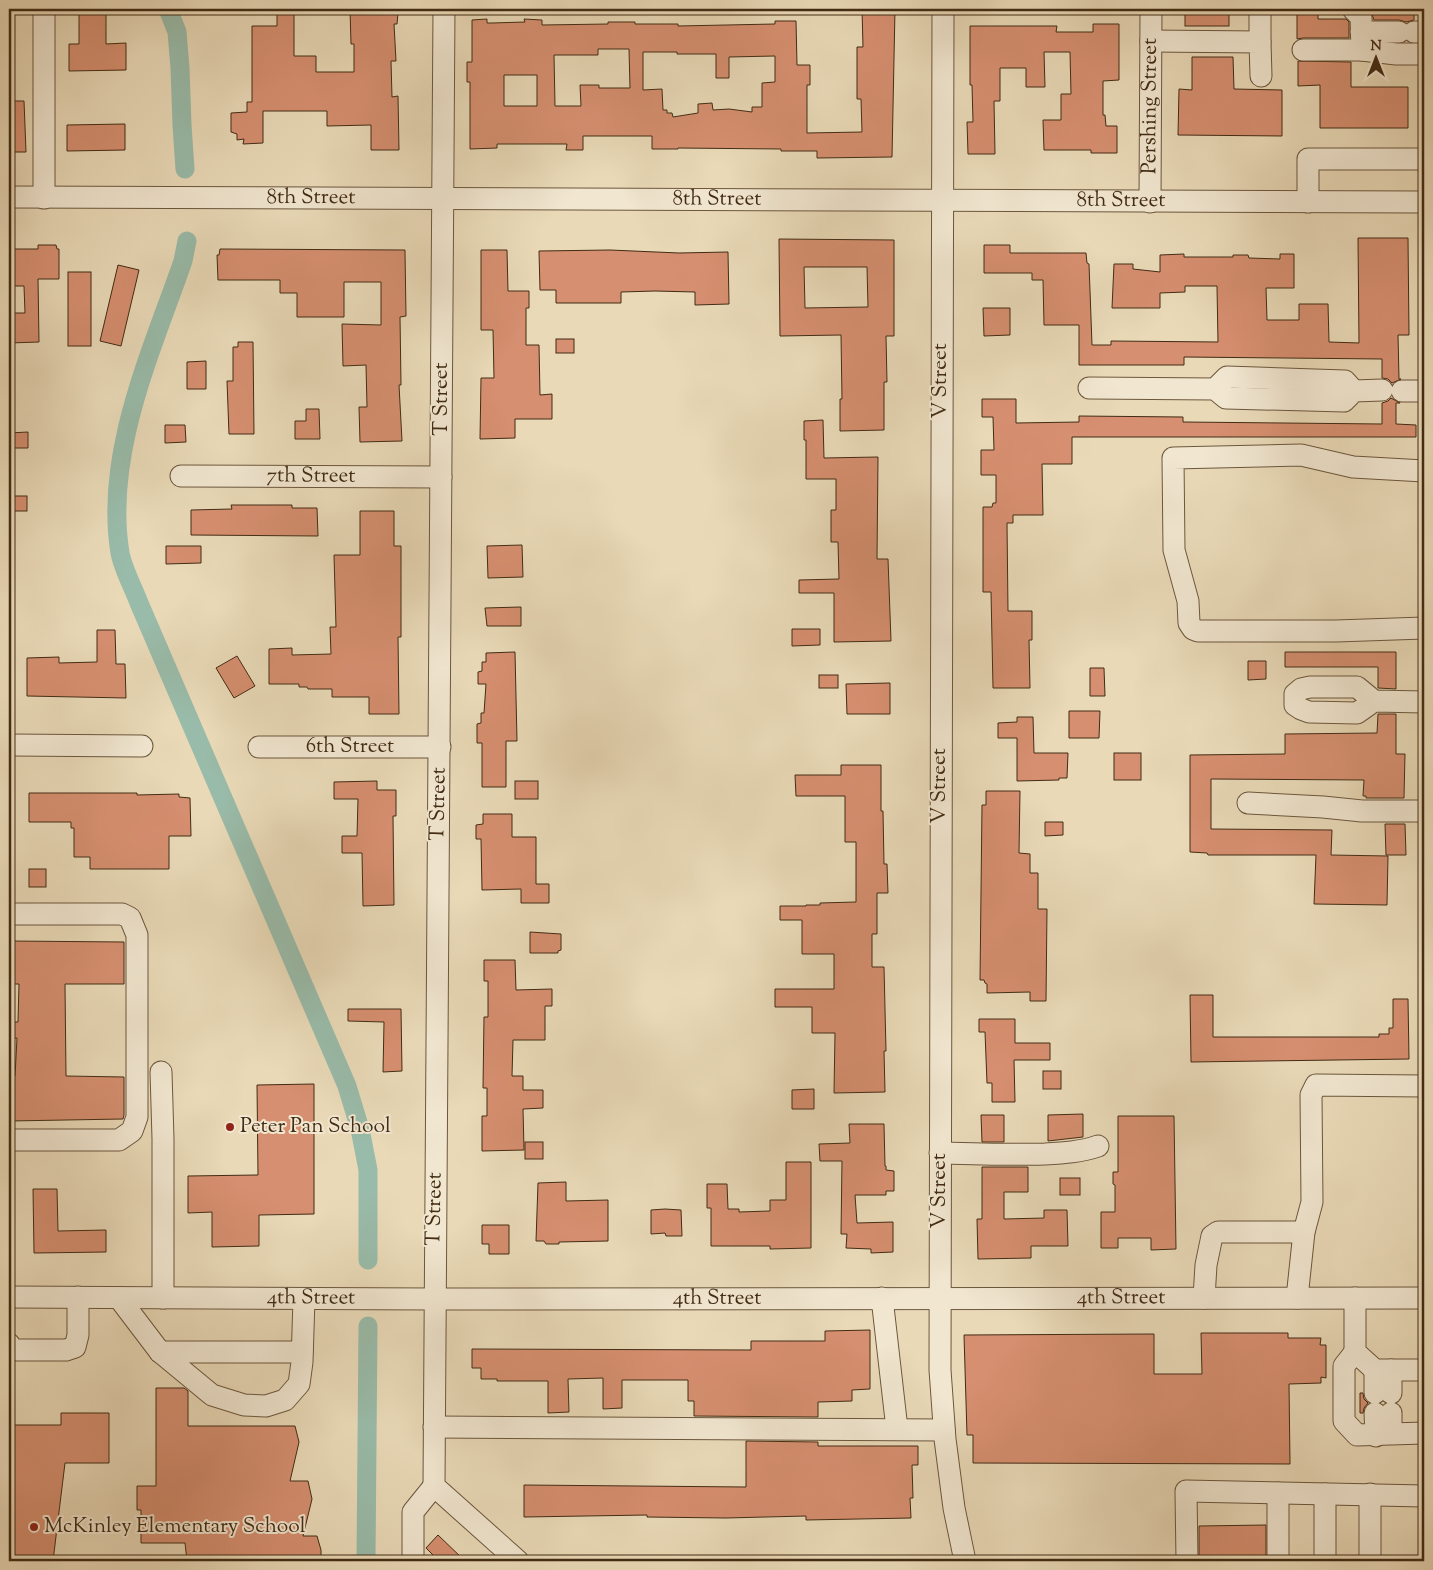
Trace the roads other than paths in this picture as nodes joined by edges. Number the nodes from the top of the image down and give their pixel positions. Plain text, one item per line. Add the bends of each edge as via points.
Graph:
1 (44, 9) edge
2 (444, 9) edge
3 (943, 9) edge
4 (1151, 9) edge
5 (1260, 9) edge
6 (1353, 9) edge
7 (1413, 32) edge
8 (1150, 41) junction
9 (1362, 41) junction
10 (1260, 42) junction
11 (1303, 50) dead end
12 (1424, 54) edge
13 (1261, 76) dead end
14 (1424, 159) edge
15 (9, 198) edge
16 (44, 198) junction
17 (443, 199) junction
18 (942, 201) junction
19 (1150, 202) junction
20 (1308, 202) junction
21 (1424, 202) edge
22 (1089, 388) dead end
23 (1424, 391) edge
24 (1424, 471) edge
25 (181, 476) dead end
26 (441, 477) junction
27 (1424, 628) edge
28 (1374, 701) dead end
29 (1424, 702) edge
30 (9, 745) edge
31 (142, 746) dead end
32 (259, 747) dead end
33 (440, 747) junction
34 (1248, 803) dead end
35 (1424, 811) edge
36 (9, 914) edge
37 (161, 1072) dead end
38 (1424, 1086) edge
39 (9, 1140) edge
40 (1098, 1146) dead end
41 (940, 1153) junction
42 (1304, 1232) junction
43 (9, 1297) edge
44 (78, 1298) junction
45 (119, 1298) junction
46 (163, 1298) junction
47 (882, 1298) junction
48 (939, 1298) junction
49 (1204, 1298) junction
50 (1297, 1298) junction
51 (1355, 1298) junction
52 (1424, 1298) edge
53 (304, 1299) junction
54 (434, 1299) junction
55 (9, 1344) edge
56 (160, 1352) junction
57 (302, 1352) junction
58 (1355, 1352) junction
59 (1383, 1370) junction
60 (1424, 1370) edge
61 (1383, 1414) junction
62 (434, 1427) junction
63 (897, 1429) junction
64 (944, 1430) junction
65 (1424, 1433) edge
66 (434, 1486) junction
67 (1278, 1493) junction
68 (1325, 1494) junction
69 (1370, 1494) junction
70 (1424, 1496) edge
71 (412, 1561) edge
72 (518, 1561) edge
73 (965, 1561) edge
74 (1187, 1561) edge
75 (1278, 1561) edge
76 (1325, 1561) edge
77 (1370, 1561) edge

1 - 16 street
2 - 17 street, T Street
3 - 18 street, V Street
4 - 8 street, Pershing Street
5 - 10 street
6 - 9 street via 1361,17
7 - 9 street
8 - 10 street
8 - 19 street, Pershing Street
9 - 11 street
9 - 12 street via 1396,54
10 - 13 street
14 - 20 street via 1308,159
15 - 16 street, 8th Street
16 - 17 street, 8th Street
17 - 18 street, 8th Street
17 - 26 street, T Street
18 - 19 street, 8th Street
18 - 41 street, V Street
19 - 20 street, 8th Street
20 - 21 street, 8th Street
22 - 23 street via 1215,389 1227,377 1345,380 1354,391
24 - 27 street via 1353,467 1301,454 1173,458 1174,550 1193,628 1198,631
25 - 26 street, 7th Street
26 - 33 street, T Street
28 - 29 street
30 - 31 street
32 - 33 street, 6th Street
33 - 54 street, T Street
34 - 35 street via 1362,811
36 - 39 street via 122,914 130,918 137,935 137,1117 132,1131 119,1140
37 - 46 street
38 - 42 street via 1316,1085 1312,1095 1312,1202
40 - 41 street via 1070,1152 1016,1155
41 - 48 street, V Street
42 - 49 street via 1218,1232 1212,1236
42 - 50 street
43 - 44 street, 4th Street
44 - 45 street, 4th Street
44 - 55 street via 75,1347 66,1350 17,1350 10,1348
45 - 46 street, 4th Street
45 - 56 street
46 - 53 street, 4th Street
47 - 48 street, 4th Street
47 - 54 street, 4th Street
47 - 63 street
48 - 49 street, 4th Street
48 - 64 street, V Street
49 - 50 street, 4th Street
50 - 51 street, 4th Street
51 - 52 street, 4th Street
51 - 58 street
53 - 54 street, 4th Street
53 - 57 street
54 - 62 street, T Street
56 - 57 street
56 - 57 street via 212,1395 244,1405 266,1406 285,1400 299,1384
58 - 59 street
58 - 61 street via 1344,1366 1344,1421 1356,1435
59 - 60 street
59 - 61 street
61 - 65 street
62 - 63 street
62 - 66 street, T Street
63 - 64 street
64 - 73 street, V Street
66 - 71 street via 413,1512
66 - 72 street
67 - 68 street
67 - 74 street via 1186,1491
67 - 75 street
68 - 69 street
68 - 76 street
69 - 70 street
69 - 77 street

